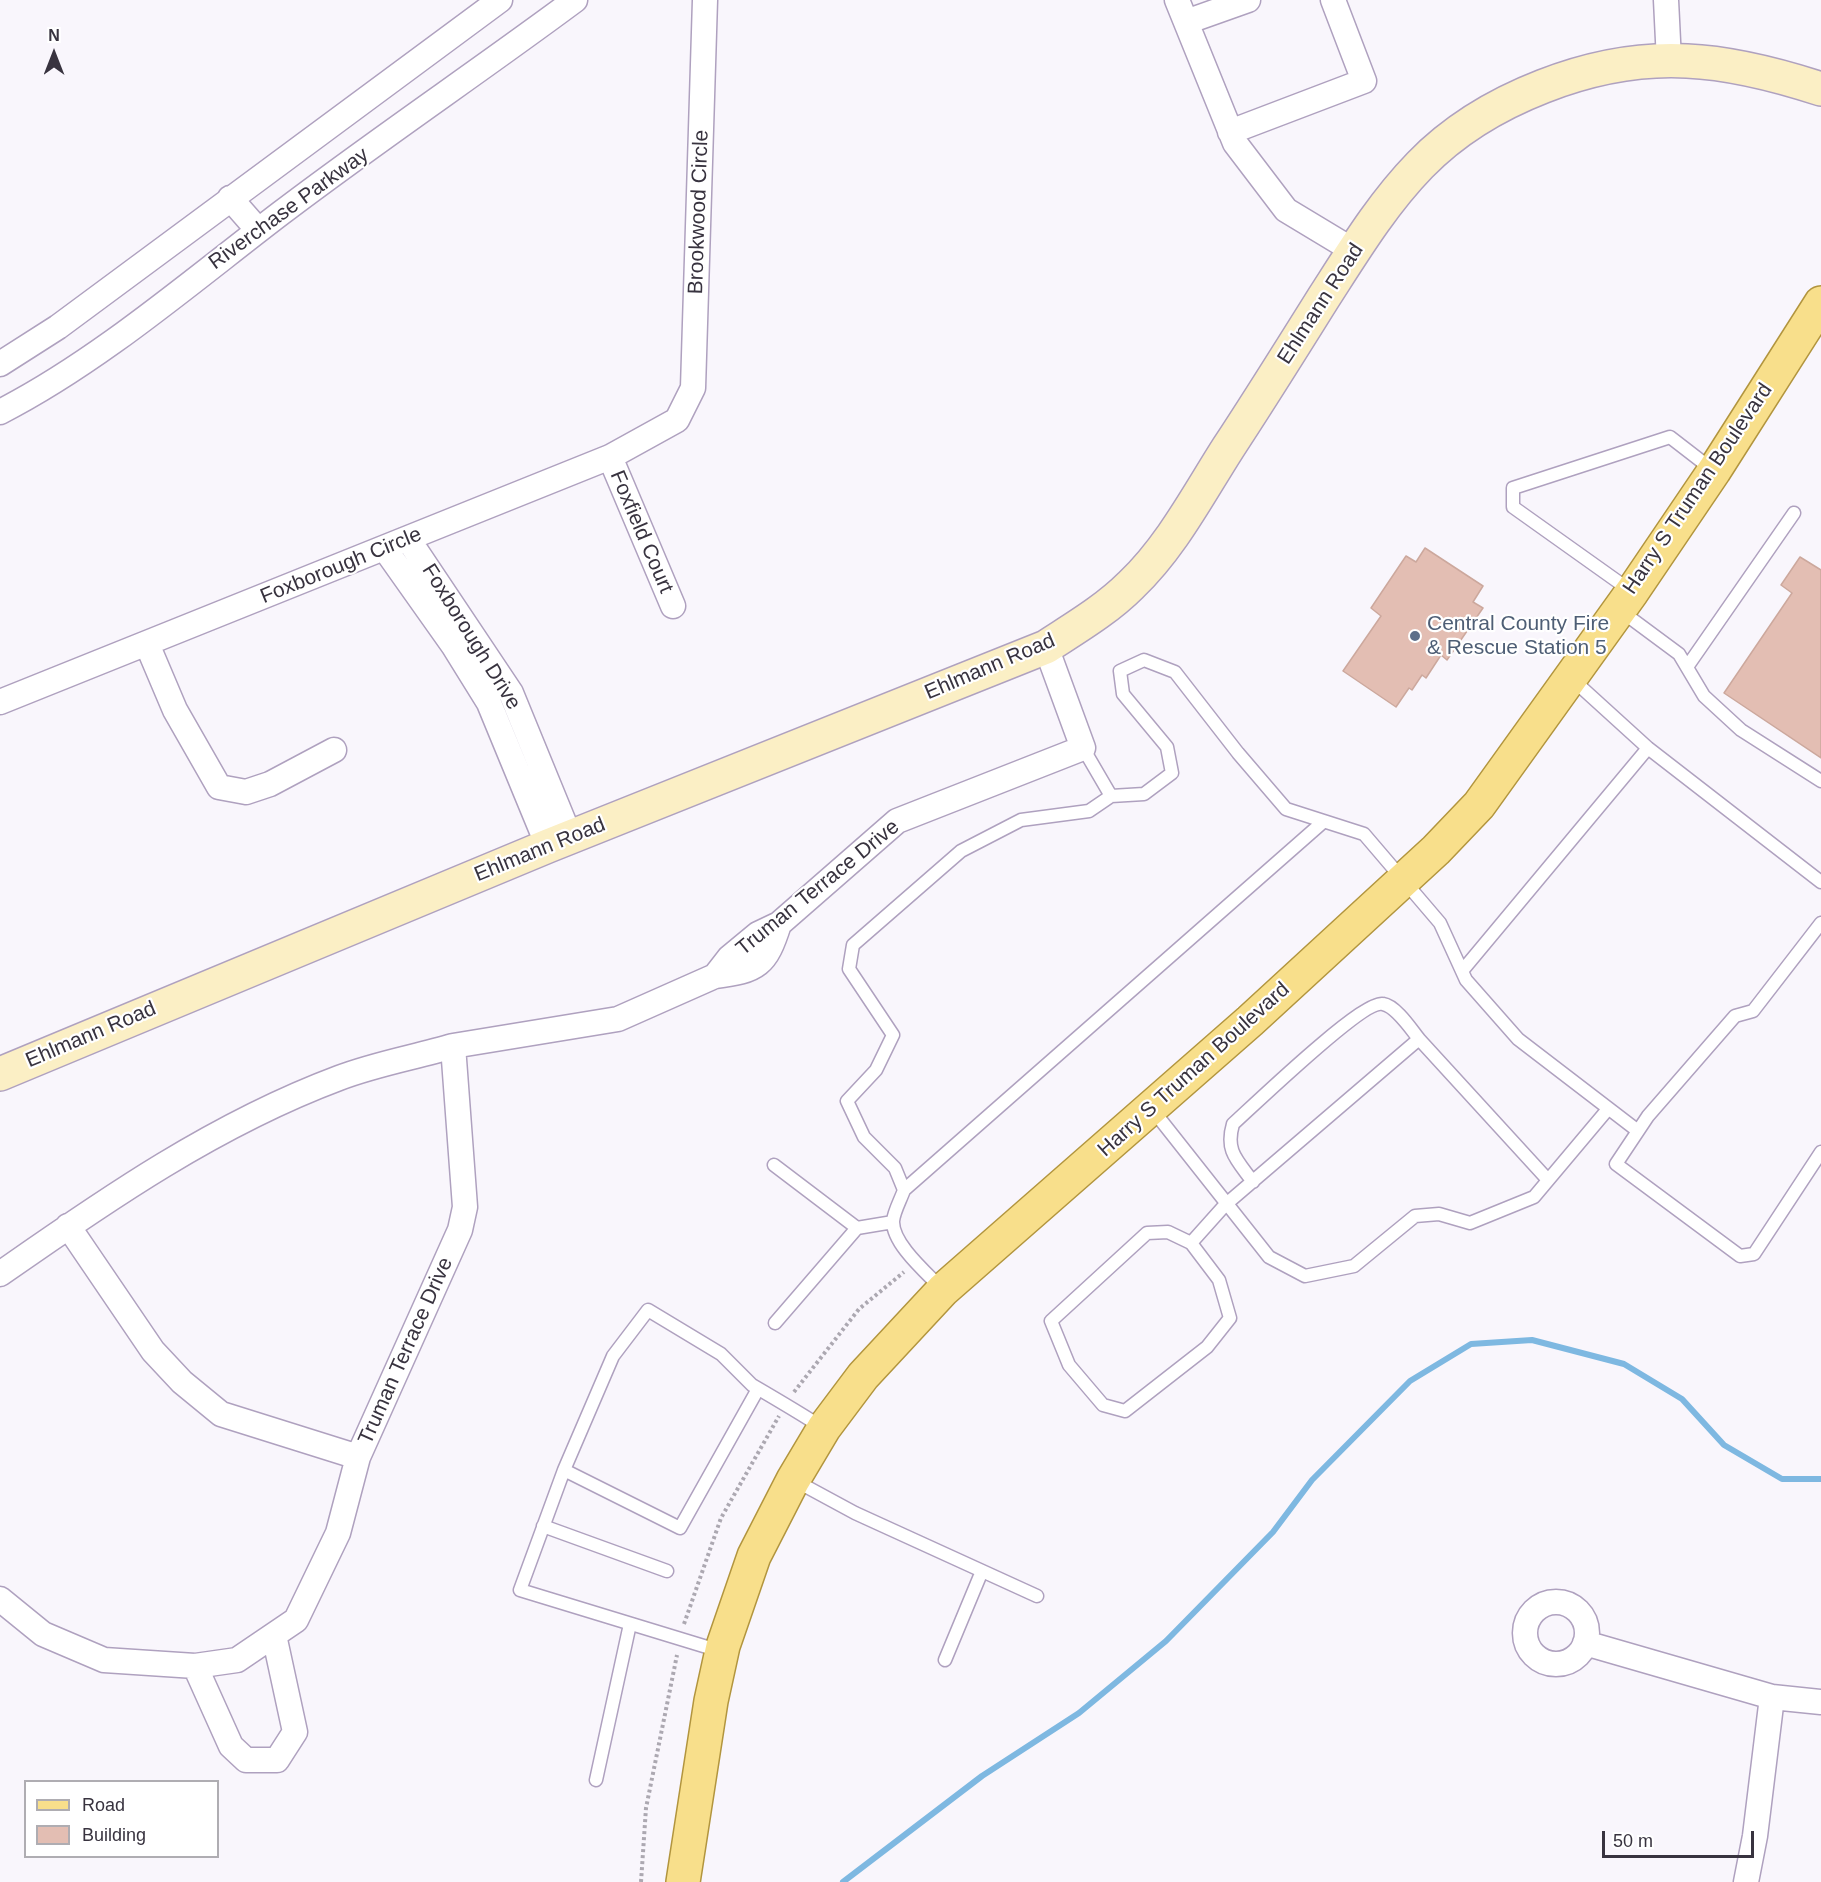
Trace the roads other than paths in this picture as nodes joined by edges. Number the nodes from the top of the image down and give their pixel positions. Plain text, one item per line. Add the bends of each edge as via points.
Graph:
1 (500, 0) edge
2 (574, 0) edge
3 (705, 0) edge
4 (1248, 0) edge
5 (1333, 0) edge
6 (1666, 0) edge
7 (1182, 11) edge
8 (1669, 61) junction
9 (1821, 89) edge
10 (1230, 132) junction
11 (230, 198) junction
12 (258, 230) junction
13 (1354, 251) junction
14 (1821, 303) edge
15 (0, 364) edge
16 (0, 412) edge
17 (677, 420) joint
18 (610, 458) junction
19 (1714, 471) junction
20 (1794, 513) dead end
21 (408, 539) junction
22 (385, 549) junction
23 (1625, 600) junction
24 (673, 606) dead end
25 (147, 644) junction
26 (1046, 648) junction
27 (1687, 667) junction
28 (1571, 678) junction
29 (0, 702) edge
30 (1083, 748) junction
31 (1648, 748) junction
32 (334, 750) dead end
33 (1821, 781) edge
34 (1111, 796) junction
35 (1323, 822) junction
36 (559, 841) junction
37 (1403, 881) junction
38 (1821, 882) edge
39 (1821, 923) edge
40 (1462, 971) junction
41 (1419, 1039) junction
42 (453, 1046) junction
43 (0, 1074) edge
44 (1152, 1109) junction
45 (1608, 1109) junction
46 (1638, 1131) junction
47 (1821, 1152) edge
48 (774, 1165) dead end
49 (1548, 1180) junction
50 (1253, 1182) junction
51 (904, 1190) junction
52 (1225, 1205) junction
53 (893, 1222) junction
54 (68, 1226) junction
55 (857, 1228) junction
56 (1191, 1243) junction
57 (0, 1274) edge
58 (943, 1290) junction
59 (775, 1323) dead end
60 (758, 1389) junction
61 (824, 1428) junction
62 (358, 1457) junction
63 (564, 1470) junction
64 (793, 1480) junction
65 (543, 1526) junction
66 (667, 1571) dead end
67 (982, 1571) junction
68 (1037, 1596) dead end
69 (0, 1599) edge
70 (630, 1624) junction
71 (274, 1635) junction
72 (1585, 1643) dead end
73 (722, 1651) junction
74 (945, 1660) dead end
75 (195, 1666) junction
76 (1772, 1697) junction
77 (1821, 1702) edge
78 (596, 1780) dead end
79 (682, 1882) edge
80 (1746, 1882) edge

1 - 11 street, Riverchase Parkway
2 - 12 street, Riverchase Parkway
3 - 17 street, Brookwood Circle via 693,388
4 - 7 street
5 - 10 street via 1364,81
6 - 8 street
7 - 10 street
8 - 9 street, Ehlmann Road via 1733,66
8 - 13 street, Ehlmann Road via 1582,74 1521,95 1467,124 1420,165
10 - 13 street via 1286,210
11 - 12 street
11 - 15 street, Riverchase Parkway via 58,327
12 - 16 street, Riverchase Parkway via 86,360
13 - 26 street, Ehlmann Road via 1168,541 1132,585 1099,613
14 - 19 main road, Harry S Truman Boulevard
17 - 18 street, Foxborough Circle
18 - 21 street, Foxborough Circle
18 - 24 street, Foxfield Court
19 - 23 main road, Harry S Truman Boulevard
19 - 23 lane via 1670,437 1513,489 1513,507
20 - 27 lane
21 - 22 street, Foxborough Circle
21 - 36 street, Foxborough Drive via 511,693
22 - 25 street, Foxborough Circle
22 - 36 street, Foxborough Drive via 489,703
23 - 27 lane
23 - 28 main road, Harry S Truman Boulevard
25 - 29 street, Foxborough Circle
25 - 32 street via 175,710 219,787 246,792 270,784
26 - 30 street
26 - 36 street, Ehlmann Road
27 - 33 lane via 1704,696 1740,730
28 - 31 lane
28 - 37 main road, Harry S Truman Boulevard via 1479,805
30 - 34 lane
30 - 42 street, Truman Terrace Drive via 897,821 779,924 758,934 729,958 715,976 618,1019
31 - 38 lane
31 - 40 lane
34 - 35 lane via 1144,794 1172,774 1167,747 1123,694 1120,671 1144,660 1175,672 1286,808
34 - 51 lane via 1089,811 1021,820 961,851 853,945 849,969 893,1035 876,1070 847,1101 864,1137 895,1168
35 - 37 lane via 1364,834
35 - 51 lane
36 - 43 street, Ehlmann Road
37 - 40 lane via 1440,923
37 - 44 main road, Harry S Truman Boulevard
39 - 46 lane via 1753,1011 1735,1016
40 - 45 lane via 1518,1039
41 - 49 lane
41 - 50 lane
41 - 50 lane via 1389,1005 1380,1003 1341,1027 1233,1124 1228,1140 1233,1155
42 - 54 street, Truman Terrace Drive via 340,1077 224,1128
42 - 62 street, Truman Terrace Drive via 465,1208 460,1230
44 - 52 lane
44 - 58 main road, Harry S Truman Boulevard
45 - 46 lane
45 - 49 lane
46 - 47 lane via 1616,1164 1740,1256 1755,1254
48 - 55 lane
49 - 52 lane via 1534,1197 1470,1223 1439,1214 1415,1216 1354,1266 1305,1276 1269,1257
50 - 52 lane
51 - 53 lane
52 - 56 lane
53 - 55 lane
53 - 58 lane via 911,1257
54 - 57 street, Truman Terrace Drive
54 - 62 street via 153,1351 182,1382 221,1414
55 - 59 lane
56 - 56 lane via 1168,1232 1147,1233 1051,1321 1069,1365 1103,1405 1125,1411 1207,1347 1230,1318 1219,1280
58 - 61 main road, Harry S Truman Boulevard via 863,1376
60 - 61 lane
60 - 63 lane via 681,1528
60 - 63 lane via 721,1354 648,1310 613,1356
61 - 64 main road, Harry S Truman Boulevard
62 - 71 street, Truman Terrace Drive via 338,1533 296,1620
63 - 65 lane
64 - 67 lane
64 - 73 main road, Harry S Truman Boulevard via 754,1556
65 - 66 lane
65 - 70 lane via 520,1590
67 - 68 lane
67 - 74 lane
69 - 75 street, Truman Terrace Drive via 43,1634 104,1660
70 - 73 lane
70 - 78 lane
71 - 75 street, Truman Terrace Drive via 237,1660
71 - 75 street via 295,1732 277,1760 246,1760 231,1746
72 - 76 street
73 - 79 main road, Harry S Truman Boulevard
76 - 77 street
76 - 80 street

